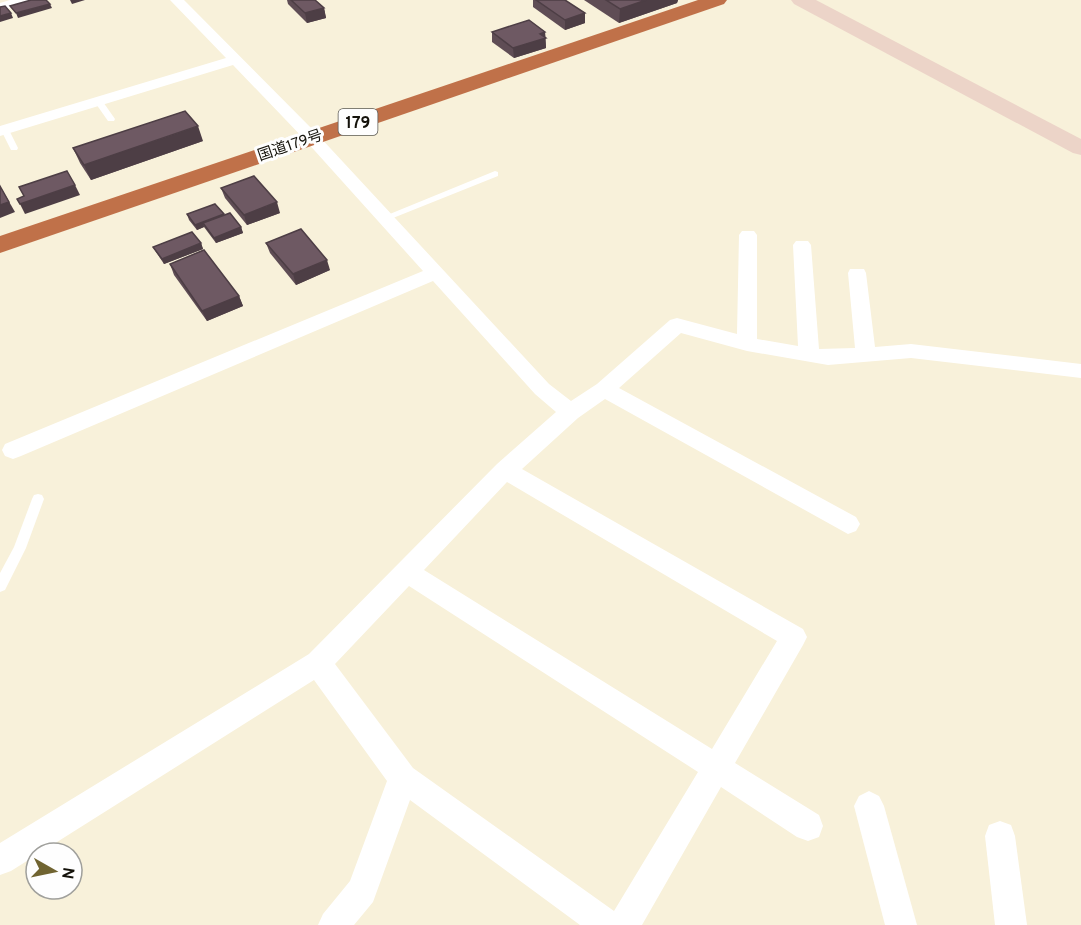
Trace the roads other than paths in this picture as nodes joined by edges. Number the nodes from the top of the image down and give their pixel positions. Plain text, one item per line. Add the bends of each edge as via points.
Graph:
1 (24, 0) edge
2 (177, 0) edge
3 (717, 0) edge
4 (801, 0) edge
5 (0, 7) edge
6 (236, 60) junction
7 (98, 101) junction
8 (111, 119) dead end
9 (2, 130) edge
10 (312, 138) junction
11 (14, 148) dead end
12 (1081, 148) edge
13 (495, 174) dead end
14 (385, 218) junction
15 (748, 235) dead end
16 (0, 245) edge
17 (802, 245) dead end
18 (436, 273) junction
19 (857, 273) dead end
20 (747, 344) junction
21 (809, 355) junction
22 (866, 355) junction
23 (1081, 371) edge
24 (604, 389) junction
25 (570, 412) junction
26 (13, 450) dead end
27 (506, 470) junction
28 (38, 499) dead end
29 (848, 524) dead end
30 (406, 572) junction
31 (0, 586) edge
32 (318, 663) junction
33 (716, 768) junction
34 (403, 778) junction
35 (869, 806) dead end
36 (808, 826) dead end
37 (1000, 836) dead end
38 (0, 860) edge
39 (334, 925) edge
40 (607, 925) edge
41 (624, 925) edge
42 (901, 925) edge
43 (1011, 925) edge

1 - 5 street
2 - 6 street
3 - 10 highway, 国道179号 / 179
4 - 12 street
6 - 7 street
6 - 10 street
7 - 8 lane
7 - 9 street
9 - 11 lane
10 - 14 street
10 - 16 highway, 国道179号 / 179
13 - 14 lane
14 - 18 street
15 - 20 street
17 - 21 street
18 - 25 street via 542,389
18 - 26 street
19 - 22 street
20 - 21 street
20 - 24 street via 677,325
21 - 22 street
22 - 23 street via 911,351
24 - 25 street
24 - 29 street
25 - 27 street
27 - 30 street
27 - 33 street via 794,637
28 - 31 lane via 20,548
30 - 32 street
30 - 33 street
32 - 34 street
32 - 38 street
33 - 36 street
33 - 41 street
34 - 39 street via 362,891
34 - 40 street
35 - 42 street
37 - 43 street

